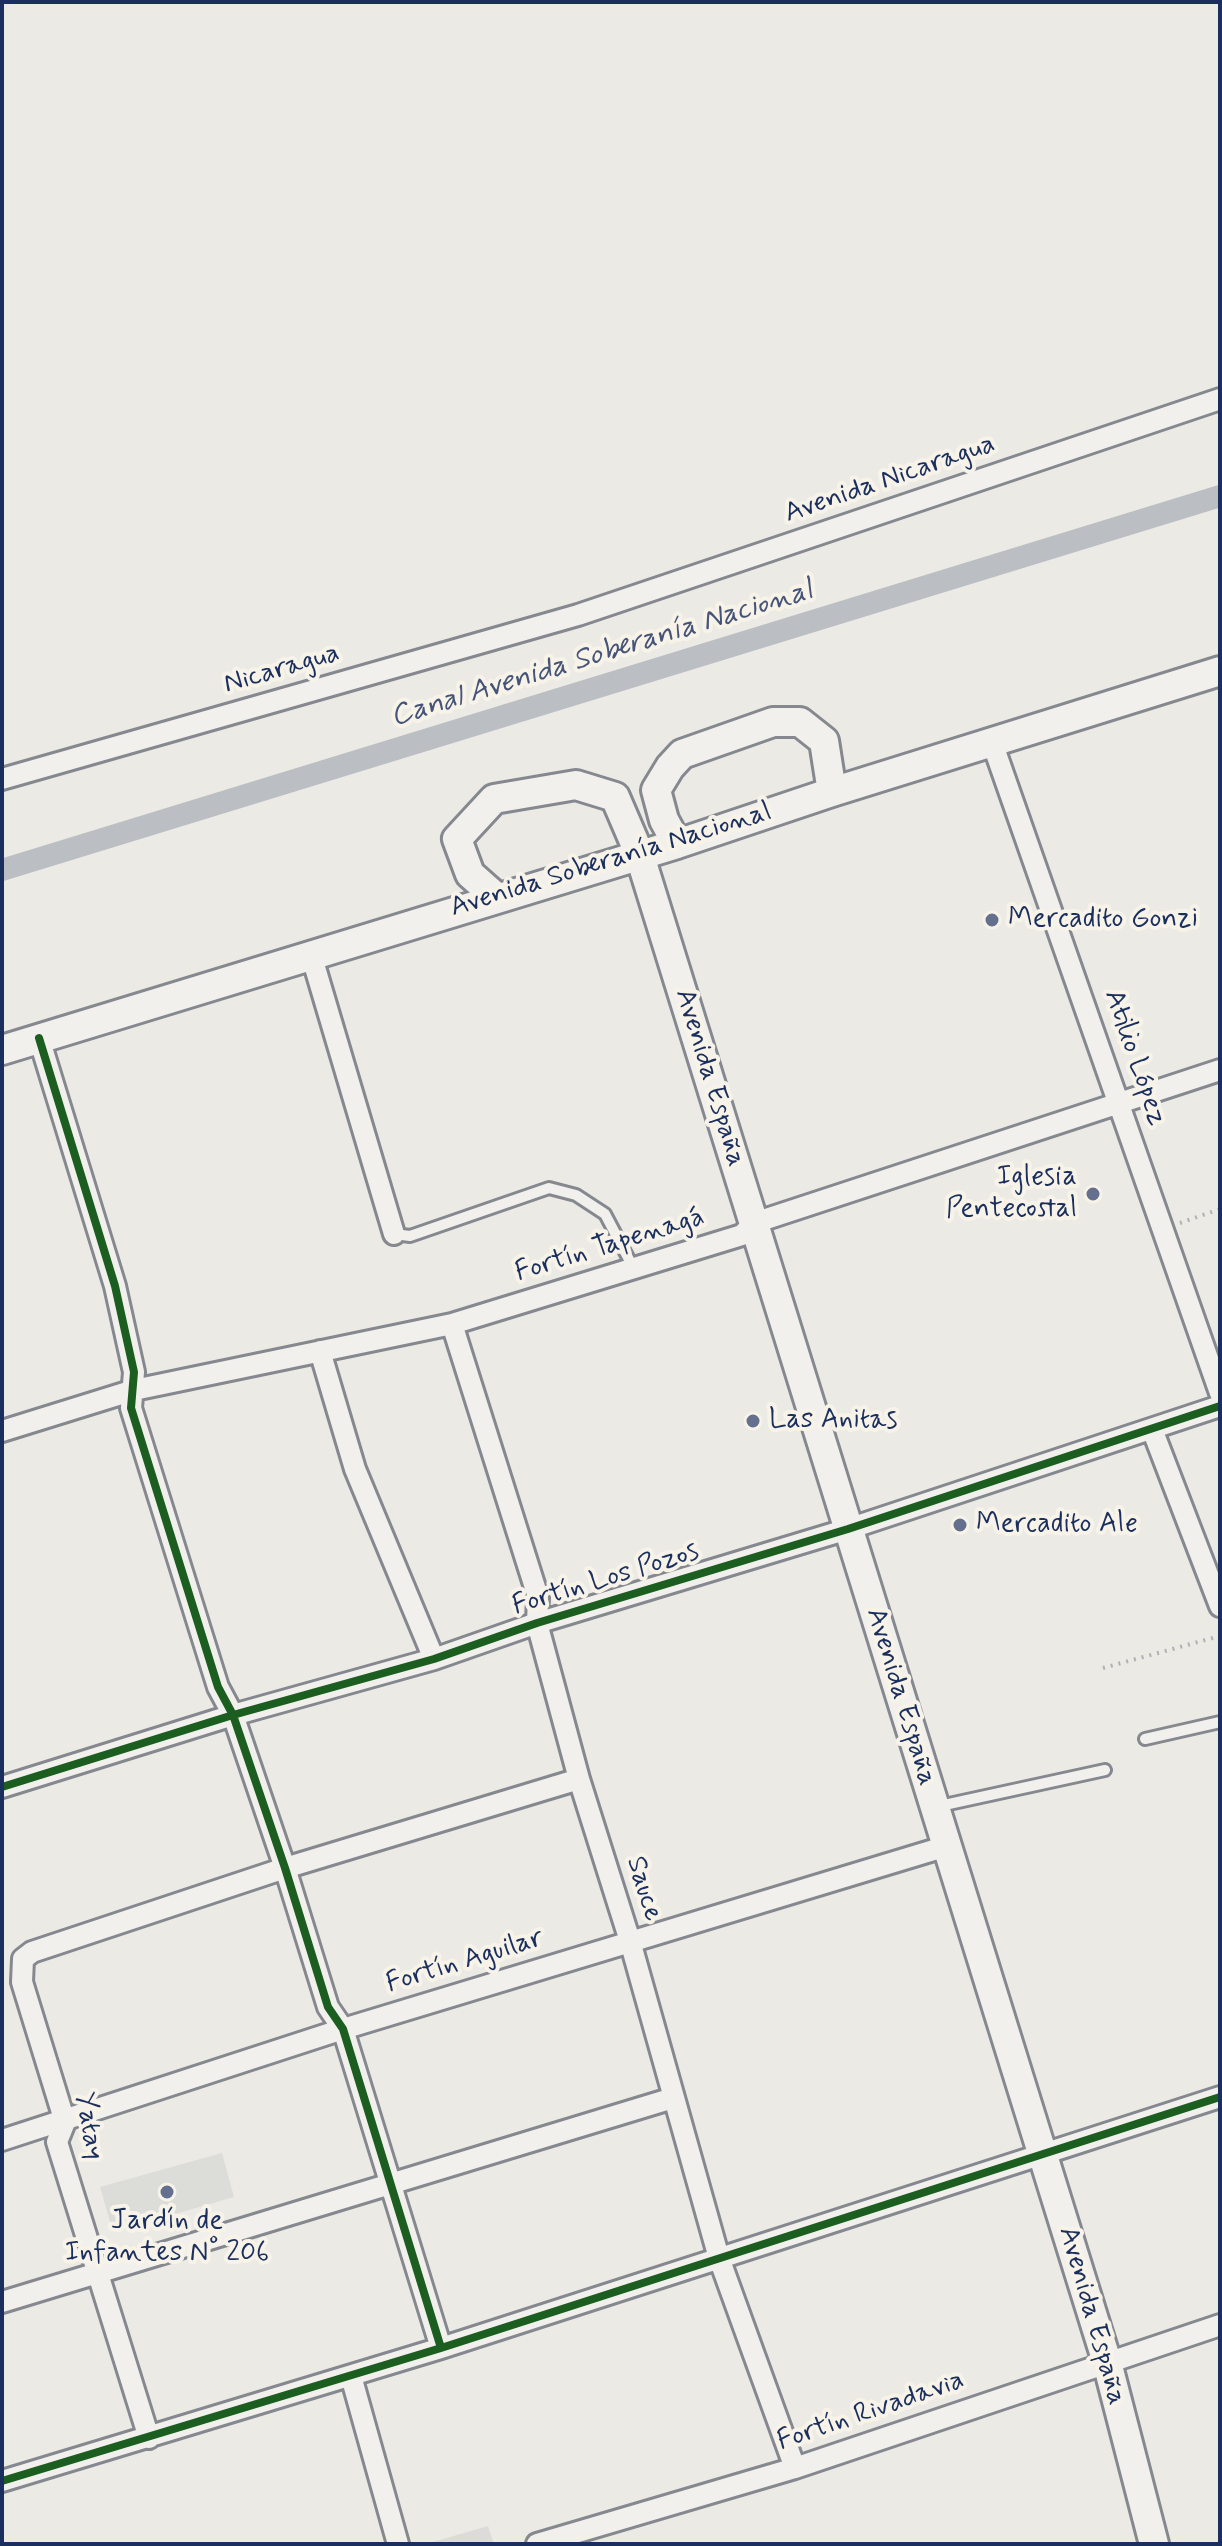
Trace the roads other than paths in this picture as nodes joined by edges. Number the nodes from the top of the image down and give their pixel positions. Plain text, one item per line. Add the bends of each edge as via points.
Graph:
1 (1220, 399) edge
2 (578, 615) joint
3 (1220, 671) edge
4 (992, 742) junction
5 (2, 779) edge
6 (832, 792) junction
7 (677, 844) junction
8 (639, 853) junction
9 (496, 897) junction
10 (311, 954) junction
11 (39, 1038) junction
12 (2, 1050) edge
13 (1220, 1070) edge
14 (1121, 1104) junction
15 (754, 1223) junction
16 (394, 1234) joint
17 (634, 1269) junction
18 (452, 1324) junction
19 (320, 1351) junction
20 (134, 1390) junction
21 (1220, 1393) edge
22 (1220, 1406) edge
23 (1152, 1429) junction
24 (2, 1431) edge
25 (848, 1529) junction
26 (1220, 1606) edge
27 (537, 1623) junction
28 (434, 1659) junction
29 (233, 1715) junction
30 (1220, 1722) edge
31 (1145, 1739) dead end
32 (1105, 1770) dead end
33 (579, 1779) junction
34 (2, 1787) edge
35 (935, 1807) junction
36 (947, 1846) junction
37 (285, 1868) junction
38 (630, 1941) junction
39 (343, 2029) junction
40 (1220, 2097) edge
41 (673, 2098) junction
42 (65, 2122) junction
43 (2, 2140) edge
44 (1042, 2154) junction
45 (389, 2185) junction
46 (719, 2258) junction
47 (98, 2273) junction
48 (2, 2302) edge
49 (1220, 2325) edge
50 (441, 2348) junction
51 (1107, 2362) junction
52 (351, 2376) junction
53 (149, 2438) junction
54 (795, 2468) junction
55 (2, 2481) edge
56 (398, 2544) edge
57 (537, 2544) edge
58 (1154, 2544) edge

1 - 2 street, Avenida Nicaragua
2 - 5 street, Nicaragua
3 - 4 main road, Avenida Soberanía Nacional
4 - 6 main road, Avenida Soberanía Nacional
4 - 14 street, Atilio López
6 - 7 main road, Avenida Soberanía Nacional
6 - 7 main road via 824,741 800,722 773,722 682,754 670,767 656,790
7 - 8 main road, Avenida Soberanía Nacional
8 - 9 main road, Avenida Soberanía Nacional
8 - 9 main road, Avenida España via 615,797 576,785 494,799 457,839 470,874
8 - 15 main road, Avenida España
9 - 10 main road, Avenida Soberanía Nacional
10 - 11 main road, Avenida Soberanía Nacional
10 - 16 street
11 - 12 main road, Avenida Soberanía Nacional
11 - 20 street via 115,1286
13 - 14 street, Fortín Tapenagá
14 - 15 street, Fortín Tapenagá
14 - 21 street, Atilio López
15 - 17 street, Fortín Tapenagá via 742,1235
15 - 25 main road, Avenida España
16 - 17 lane via 410,1236 549,1188 576,1195 605,1214
17 - 18 street, Fortín Tapenagá
18 - 19 street, Fortín Tapenagá
18 - 27 street, Sauce via 538,1597
19 - 20 street, Fortín Tapenagá
19 - 28 street via 355,1469
20 - 24 street, Fortín Tapenagá
20 - 29 street via 135,1422 218,1687
22 - 23 street, Fortín Los Pozos
23 - 25 street, Fortín Los Pozos
23 - 26 street
25 - 27 street, Fortín Los Pozos
25 - 35 main road, Avenida España
27 - 28 street, Fortín Los Pozos
27 - 33 street, Sauce
28 - 29 street, Fortín Los Pozos
29 - 34 street, Fortín Los Pozos
29 - 37 street
30 - 31 lane
32 - 35 lane
33 - 37 street
33 - 38 street, Sauce
35 - 36 main road, Avenida España
36 - 38 street, Fortín Aguilar
36 - 44 main road, Avenida España
37 - 39 street via 328,2007
37 - 42 street, Yatay via 23,1959 22,1982
38 - 39 street, Fortín Aguilar
38 - 41 street, Sauce
39 - 42 street, Fortín Aguilar
39 - 45 street
40 - 44 street
41 - 45 street
41 - 46 street, Sauce
42 - 43 street, Fortín Aguilar
42 - 47 street, Yatay via 57,2142
44 - 46 street
44 - 51 main road, Avenida España
45 - 47 street
45 - 50 street
46 - 50 street
46 - 54 street, Sauce
47 - 48 street
47 - 53 street, Yatay
49 - 51 street, Fortín Rivadavia
50 - 52 street
51 - 54 street, Fortín Rivadavia
51 - 58 main road, Avenida España
52 - 53 street
52 - 56 street
53 - 55 street
54 - 57 street, Fortín Rivadavia

